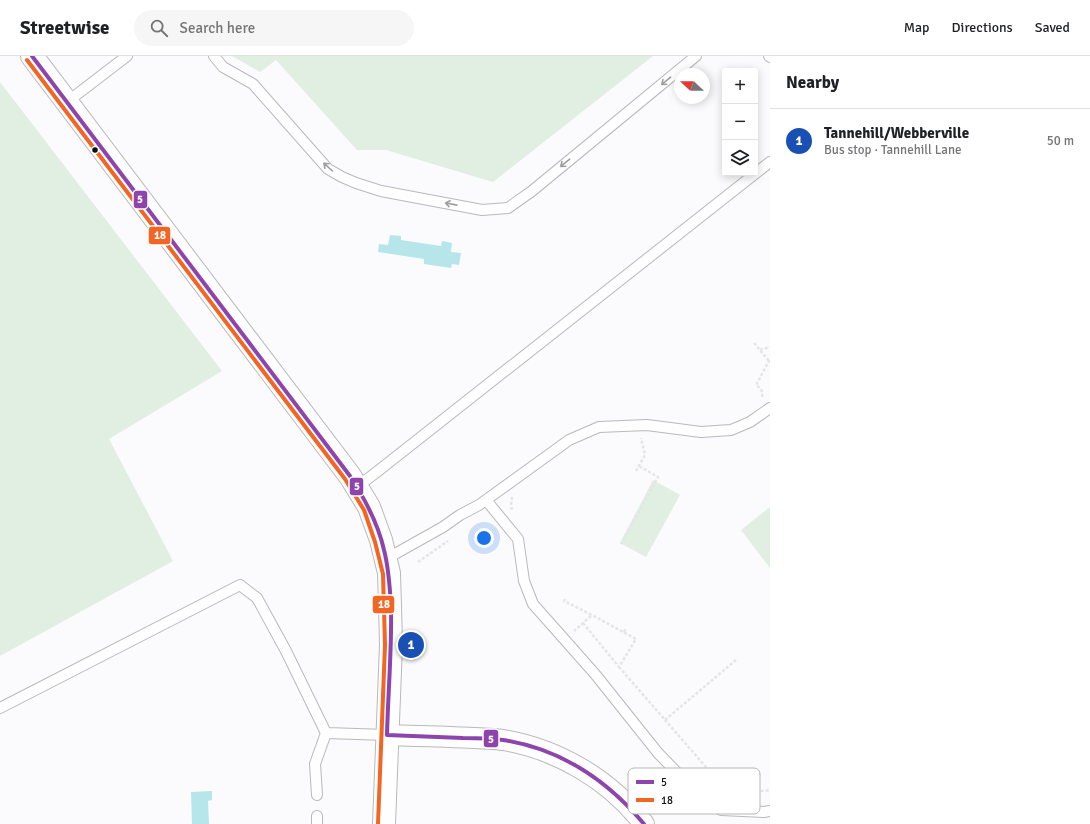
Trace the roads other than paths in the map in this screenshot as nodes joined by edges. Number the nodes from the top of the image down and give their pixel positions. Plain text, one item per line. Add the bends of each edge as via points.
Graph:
1 (32, 56) edge
2 (127, 56) edge
3 (214, 56) edge
4 (696, 56) edge
5 (67, 102) junction
6 (770, 162) edge
7 (770, 408) edge
8 (357, 487) junction
9 (486, 500) junction
10 (386, 559) junction
11 (0, 708) edge
12 (326, 733) junction
13 (387, 735) junction
14 (673, 768) edge
15 (317, 795) dead end
16 (628, 806) edge
17 (770, 811) edge
18 (760, 812) edge
19 (635, 814) edge
20 (384, 824) edge
21 (644, 824) edge

1 - 5 street
2 - 5 lane
4 -> 3 lane via 508,208 482,210 381,190 356,183 328,169 253,84 223,67
5 - 8 street
6 - 8 lane
7 - 9 lane via 750,422 730,430 701,432 647,424 598,427 569,440
8 - 10 street via 369,507 382,540
9 - 10 lane
9 - 14 lane via 518,539 524,581 533,604
10 - 13 street via 389,573 391,645
11 - 12 lane via 240,585 258,598
12 - 13 lane
12 - 15 lane via 315,764
13 - 16 street via 483,738 526,746 569,762 607,787
13 - 20 street
17 - 18 lane
19 - 21 street

